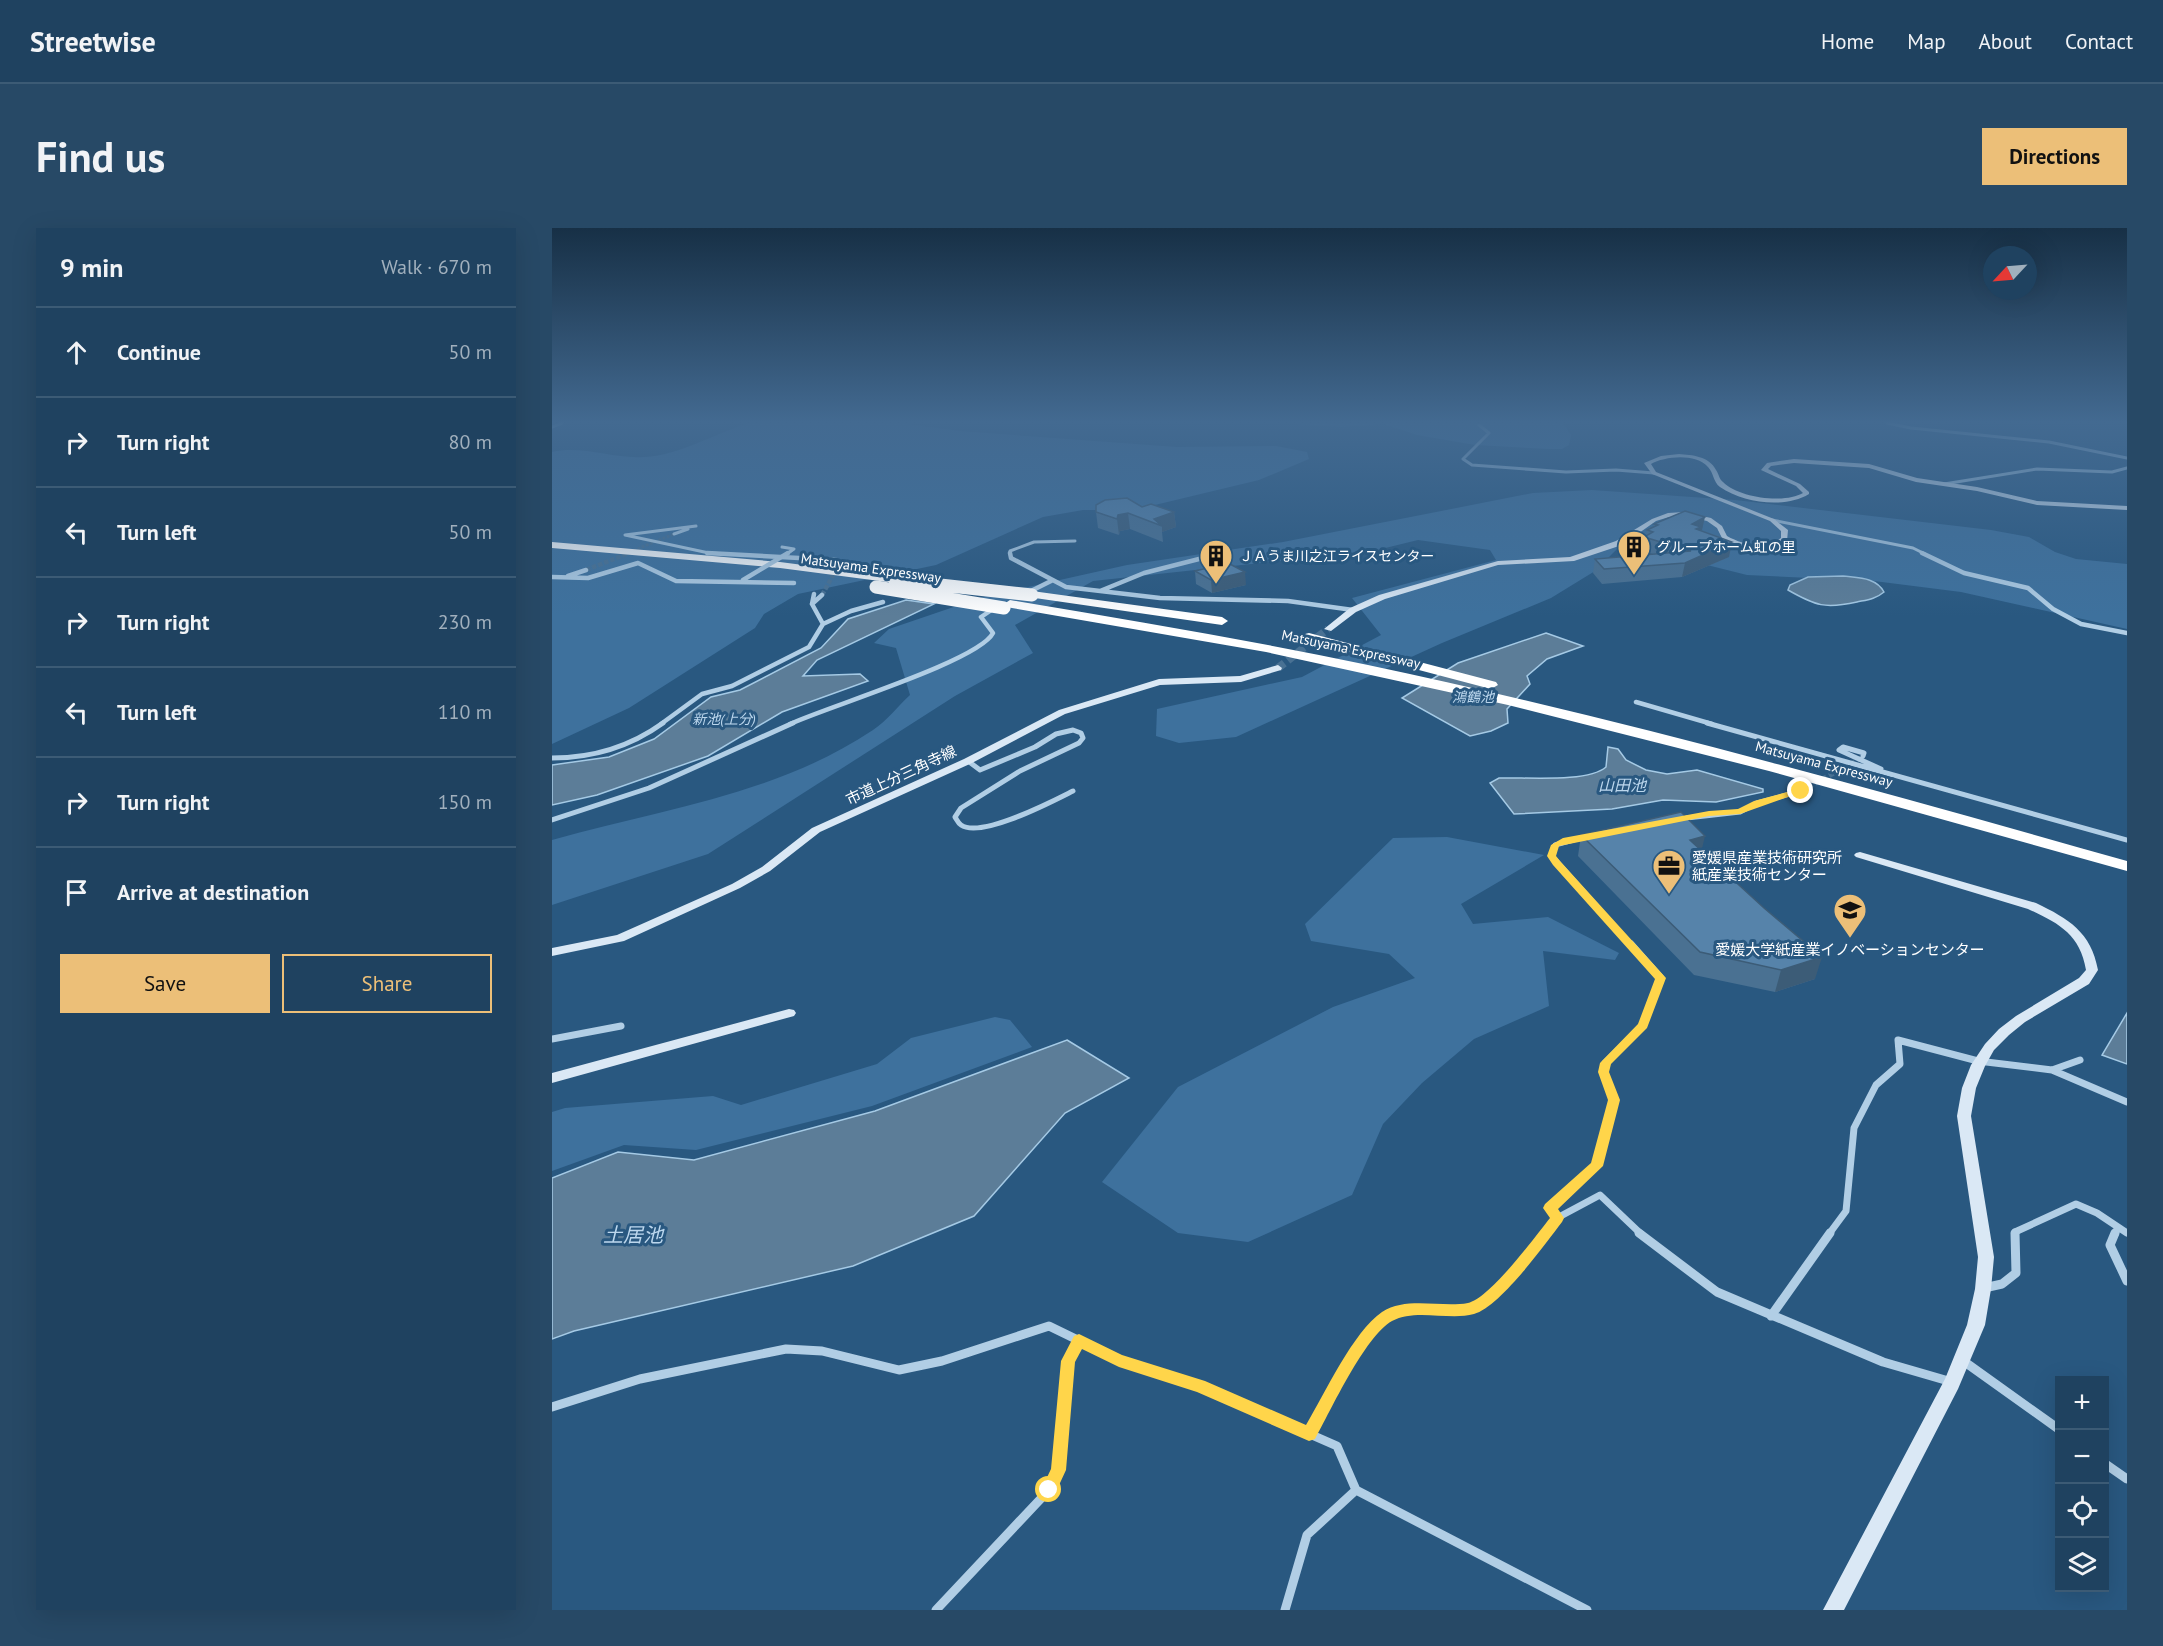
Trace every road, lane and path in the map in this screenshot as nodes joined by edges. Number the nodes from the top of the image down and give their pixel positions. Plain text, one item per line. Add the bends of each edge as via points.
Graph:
1 (1690, 487) edge
2 (1728, 487) edge
3 (1800, 487) edge
4 (1961, 487) edge
5 (2127, 508) edge
6 (1772, 520) junction
7 (674, 534) tunnel mouth
8 (1075, 542) dead end
9 (552, 545) edge
10 (782, 547) dead end
11 (552, 551) edge
12 (1198, 559) dead end
13 (840, 563) dead end
14 (586, 570) tunnel mouth
15 (552, 577) edge
16 (565, 577) junction
17 (1051, 581) junction
18 (738, 583) junction
19 (794, 583) dead end
20 (1100, 591) junction
21 (814, 594) tunnel mouth
22 (822, 595) tunnel mouth
23 (1029, 597) junction
24 (883, 602) dead end
25 (812, 604) junction
26 (1007, 606) junction
27 (1353, 610) junction
28 (1222, 621) dead end
29 (823, 624) junction
30 (1079, 626) dead end
31 (1328, 629) tunnel mouth
32 (2127, 633) edge
33 (1309, 637) dead end
34 (1182, 644) dead end
35 (1278, 668) tunnel mouth
36 (1421, 676) junction
37 (1533, 702) junction
38 (1636, 702) dead end
39 (1863, 756) dead end
40 (552, 758) edge
41 (968, 761) junction
42 (1910, 780) junction
43 (1073, 791) dead end
44 (1801, 791) tunnel mouth
45 (552, 820) edge
46 (1675, 820) edge
47 (1596, 834) edge
48 (2127, 840) edge
49 (2127, 854) edge
50 (1860, 855) dead end
51 (2127, 866) edge
52 (552, 952) edge
53 (789, 1013) dead end
54 (621, 1026) dead end
55 (552, 1039) edge
56 (1978, 1060) junction
57 (2080, 1060) dead end
58 (2052, 1070) junction
59 (552, 1078) edge
60 (2127, 1102) edge
61 (1557, 1218) junction
62 (2118, 1227) junction
63 (2127, 1233) edge
64 (2127, 1281) edge
65 (1983, 1289) junction
66 (1772, 1316) junction
67 (1079, 1341) junction
68 (1962, 1360) junction
69 (1952, 1383) junction
70 (552, 1407) edge
71 (2055, 1426) edge
72 (1309, 1434) junction
73 (2109, 1466) edge
74 (2127, 1479) edge
75 (1356, 1490) junction
76 (936, 1610) edge
77 (1285, 1610) edge
78 (1587, 1610) edge
79 (1833, 1610) edge

1 - 6 street
2 - 3 street via 1776,500 1807,494
4 - 5 street via 2037,503
6 - 27 street via 1785,530 1784,538 1776,545 1756,546 1728,540 1717,524 1703,517 1668,515 1619,543 1581,556 1558,561 1498,563 1382,597
6 - 32 street via 1913,548 1964,573 2028,588 2053,609 2081,624
7 - 13 street via 696,526 625,535 710,553
8 - 17 street via 1034,542 1010,551 1018,564
9 - 23 highway, Matsuyama Expressway, bridge via 769,564
10 - 18 street, bridge via 794,549
11 - 26 highway, Matsuyama Expressway, bridge via 809,576
12 - 20 street via 1144,573
14 - 16 street
15 - 16 street
16 - 18 street via 588,578 638,563 676,581
17 - 20 street
17 - 45 street via 981,617 993,633 990,639 951,661 805,717 647,791
18 - 19 street
20 - 27 street via 1160,598 1278,600
21 - 25 street
22 - 25 street
23 - 28 highway
23 - 36 highway, Matsuyama Expressway via 1256,638
24 - 29 street
25 - 29 street
26 - 30 highway
26 - 36 highway, Matsuyama Expressway
27 - 31 street
29 - 40 street via 809,647 732,686 702,694 642,738 601,752
33 - 36 highway
34 - 36 highway
35 - 41 street, 市道上分三角寺線 via 1241,679 1159,682 1137,687 1054,715
36 - 37 highway
36 - 37 highway
37 - 49 highway, Matsuyama Expressway via 1807,765
37 - 51 highway, Matsuyama Expressway
38 - 42 street
39 - 42 street via 1857,749 1839,750
41 - 43 street via 980,770 1065,731 1081,733 1083,738 960,808 956,817 972,828 989,825
41 - 52 street, 市道上分三角寺線 via 816,830 766,869 644,929 599,944
42 - 48 street
44 - 46 street via 1740,812
47 - 61 street via 1563,841 1555,845 1552,856 1661,978 1643,1026 1605,1063 1604,1072 1614,1100 1596,1166 1550,1208
50 - 56 street via 2032,906 2077,932 2090,953 2092,970 2084,981 2005,1031
53 - 59 street
54 - 55 street
56 - 58 street
56 - 65 street via 1964,1116 1986,1257
56 - 66 street via 1898,1040 1900,1064 1876,1085 1854,1128 1846,1211
57 - 58 street
58 - 60 street
61 - 66 street via 1600,1195 1637,1231 1717,1292
61 - 72 street via 1509,1279 1473,1308 1409,1310 1389,1315 1370,1330
62 - 63 street
62 - 64 street via 2110,1245
62 - 65 street via 2076,1204 2015,1232 2016,1273 2002,1284
65 - 68 street via 1976,1325
66 - 69 street via 1883,1362
67 - 70 street via 1049,1326 942,1361 899,1370 822,1351 786,1349 640,1379
67 - 72 street via 1119,1360 1200,1386
67 - 76 street via 1068,1361 1059,1470 1049,1490
68 - 69 street
68 - 71 street
69 - 79 street
72 - 75 street via 1337,1446
73 - 74 street
75 - 77 street via 1307,1535
75 - 78 street

